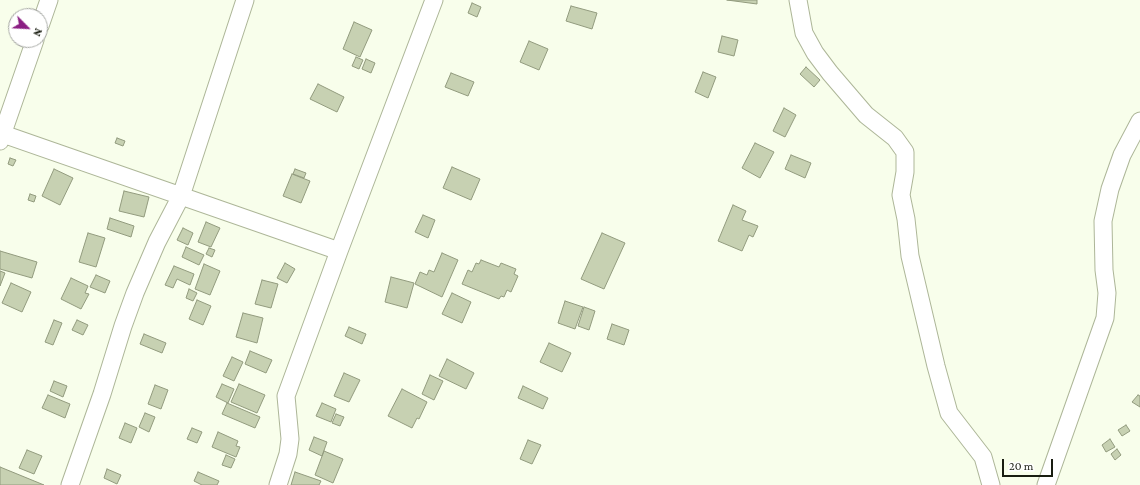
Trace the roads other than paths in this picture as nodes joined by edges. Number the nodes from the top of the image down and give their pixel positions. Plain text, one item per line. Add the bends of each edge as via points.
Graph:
1 (245, 0) edge
2 (434, 0) edge
3 (798, 0) edge
4 (32, 48) edge
5 (1140, 121) edge
6 (1, 136) edge
7 (181, 196) junction
8 (339, 251) junction
9 (70, 485) edge
10 (278, 485) edge
11 (991, 485) edge
12 (1046, 485) edge

1 - 7 street
2 - 8 street
3 - 11 street via 804,34 815,53 866,115 895,138 905,152 901,195 910,256 936,366 949,413 983,457
4 - 6 street
5 - 12 street via 1122,155 1110,189 1103,221 1106,318
6 - 7 street
7 - 8 street
7 - 9 street via 135,293
8 - 10 street via 286,396 290,439

